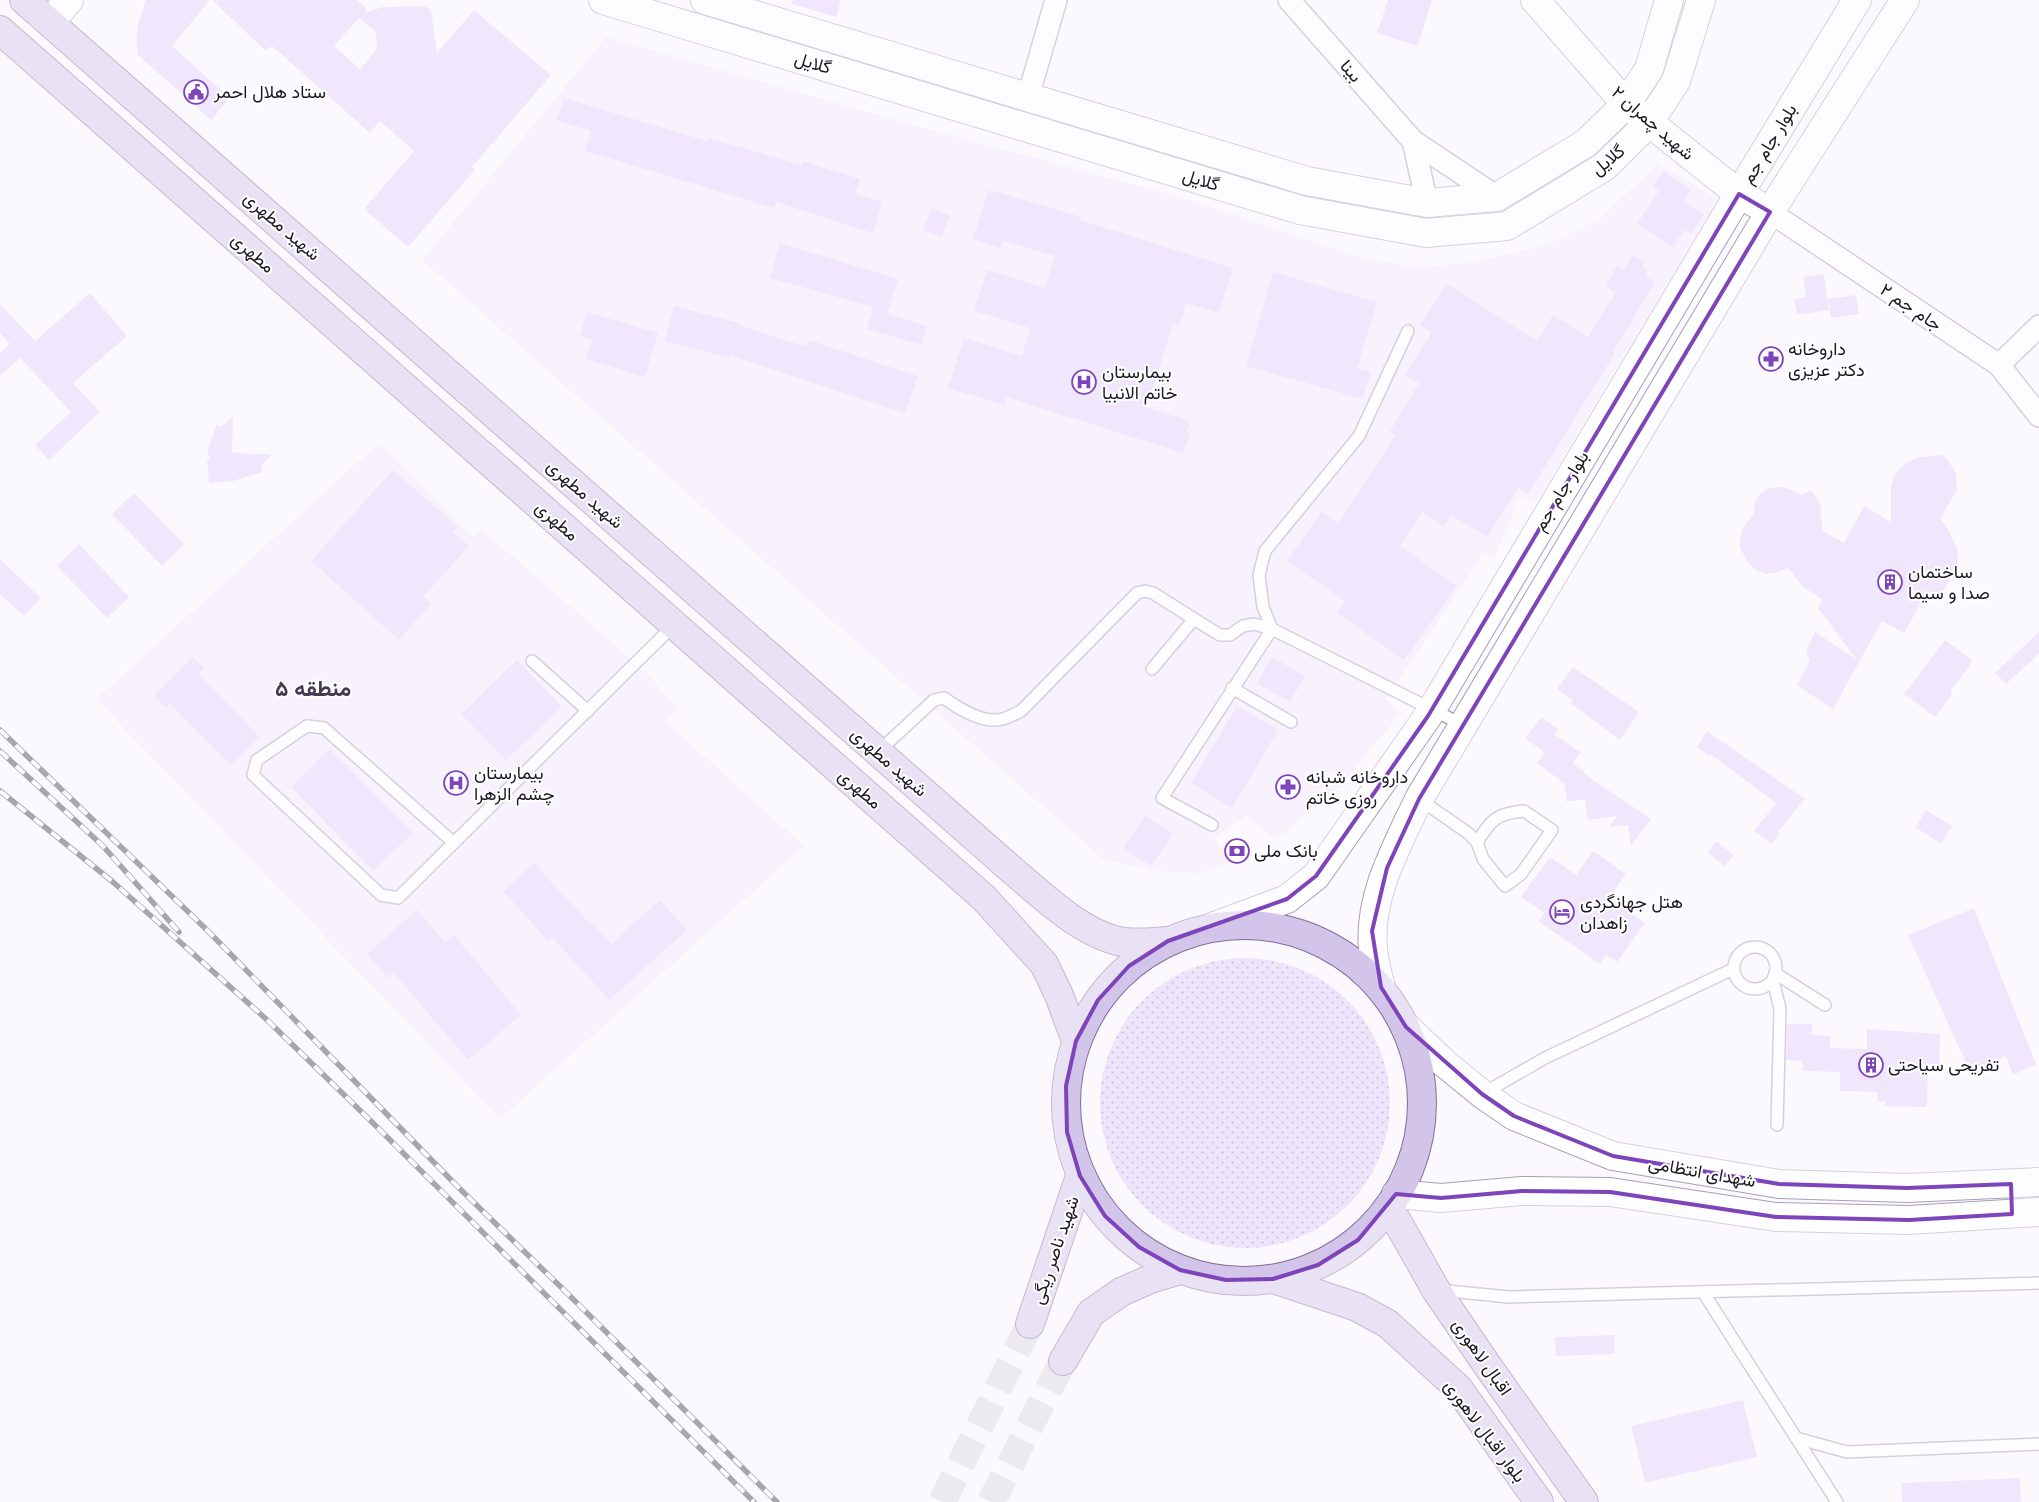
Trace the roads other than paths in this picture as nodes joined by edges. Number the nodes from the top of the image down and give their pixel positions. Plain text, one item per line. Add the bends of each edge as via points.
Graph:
1 (18, 0) edge
2 (24, 0) edge
3 (69, 0) edge
4 (603, 0) edge
5 (706, 0) edge
6 (1056, 0) edge
7 (1289, 0) edge
8 (1535, 0) edge
9 (1670, 0) edge
10 (1701, 0) edge
11 (1857, 0) edge
12 (1904, 0) edge
13 (50, 22) junction
14 (4, 34) edge
15 (1028, 97) junction
16 (1626, 104) junction
17 (1649, 123) junction
18 (1413, 141) junction
19 (1739, 194) junction
20 (1497, 197) junction
21 (1427, 204) junction
22 (1770, 212) junction
23 (2039, 326) edge
24 (1408, 332) dead end
25 (1999, 365) junction
26 (2039, 416) edge
27 (1194, 619) junction
28 (674, 625) junction
29 (1272, 629) junction
30 (532, 661) dead end
31 (1152, 669) dead end
32 (1232, 688) junction
33 (1432, 708) junction
34 (588, 711) junction
35 (1291, 722) dead end
36 (1464, 726) junction
37 (878, 752) junction
38 (1419, 800) junction
39 (1212, 825) dead end
40 (1477, 842) junction
41 (454, 843) junction
42 (1212, 927) junction
43 (1168, 941) junction
44 (1733, 969) junction
45 (1774, 976) junction
46 (1381, 987) junction
47 (1825, 1004) dead end
48 (1406, 1026) junction
49 (1076, 1041) junction
50 (1482, 1094) junction
51 (1778, 1124) dead end
52 (1080, 1176) junction
53 (2039, 1182) edge
54 (2012, 1184) junction
55 (1393, 1201) junction
56 (2039, 1212) edge
57 (2012, 1214) junction
58 (1180, 1270) junction
59 (1273, 1279) junction
60 (2039, 1283) edge
61 (1436, 1290) junction
62 (1703, 1292) junction
63 (1030, 1324) tunnel mouth
64 (1063, 1361) tunnel mouth
65 (1796, 1438) junction
66 (2039, 1444) edge
67 (1539, 1502) edge
68 (1584, 1502) edge
69 (1837, 1502) edge

1 - 14 main road
2 - 13 main road, شهید مطهری
3 - 13 main road
4 - 17 main road, گلایل via 1300,210 1426,234 1507,226 1604,167
5 - 15 main road, گلایل
6 - 15 street
7 - 18 street, بینا
8 - 16 main road, شهید چمران ۲
9 - 16 main road, گلایل via 1649,69
10 - 17 main road, گلایل via 1676,82
11 - 19 main road, بلوار جام جم
12 - 22 main road, بلوار جام جم
13 - 14 main road
13 - 37 main road, شهید مطهری
14 - 28 main road, مطهری
15 - 21 main road, گلایل via 1307,181
16 - 17 main road, شهید چمران ۲
16 - 20 main road, گلایل via 1586,143
17 - 19 main road, شهید چمران ۲
18 - 20 street
18 - 21 street
19 - 22 main road, شهید چمران ۲
19 - 33 main road, بلوار جام جم
20 - 21 main road, گلایل
22 - 25 street, جام جم ۲
22 - 36 main road, بلوار جام جم
23 - 25 street
24 - 29 lane via 1359,436 1265,551 1260,575 1263,607
25 - 26 street, جام جم ۲
27 - 29 lane via 1220,635 1230,635 1243,626 1254,624
27 - 31 lane
27 - 37 lane via 1153,593 1137,593 1021,712 1002,720 987,720 944,698 934,700
28 - 34 lane
28 - 49 main road, مطهری via 984,898 1044,964
29 - 32 lane
29 - 33 lane
30 - 34 lane
32 - 35 lane
32 - 39 lane via 1162,798
33 - 36 lane
33 - 42 main road, بلوار جام جم via 1316,876 1288,898
34 - 41 lane
36 - 38 main road, بلوار جام جم
37 - 43 main road, شهید مطهری via 1072,920 1114,940 1138,943
38 - 40 lane
38 - 46 main road, بلوار جام جم via 1387,868 1377,899 1372,932
40 - 40 lane via 1483,860 1505,886 1521,874 1552,830 1524,811 1506,812 1489,824
41 - 41 lane via 398,898 382,895 253,775 257,760 307,726 324,728
42 - 43 main road
42 - 46 main road via 1259,925 1304,934 1346,956
43 - 49 main road via 1122,973 1098,1000
44 - 45 lane via 1738,981 1749,989 1762,988
44 - 45 lane via 1742,951 1756,947 1774,959
44 - 50 lane via 1545,1058
45 - 47 lane
45 - 51 lane via 1780,1009
46 - 48 main road
48 - 50 main road, شهدای انتظامی
48 - 55 main road via 1420,1071 1422,1118 1412,1164
49 - 52 main road via 1066,1086 1067,1132
50 - 54 main road, شهدای انتظامی via 1514,1116 1613,1156 1632,1160 1779,1184 1907,1188
52 - 58 main road via 1105,1216 1139,1248
52 - 63 main road, شهید ناصر ریگی
53 - 54 main road, شهدای انتظامی
54 - 57 main road
55 - 57 main road, شهدای انتظامی via 1522,1191 1610,1192 1776,1217 1908,1220
55 - 59 main road via 1358,1240 1318,1265
55 - 61 main road, اقبال لاهوری
56 - 57 main road, شهدای انتظامی
58 - 59 main road via 1226,1280
58 - 64 main road via 1121,1292 1091,1313
59 - 67 main road, بلوار اقبال لاهوری via 1357,1307 1388,1324 1458,1388
60 - 62 lane
61 - 62 lane via 1509,1297
61 - 68 main road, اقبال لاهوری
62 - 65 lane
65 - 66 lane via 1847,1452
65 - 69 lane

